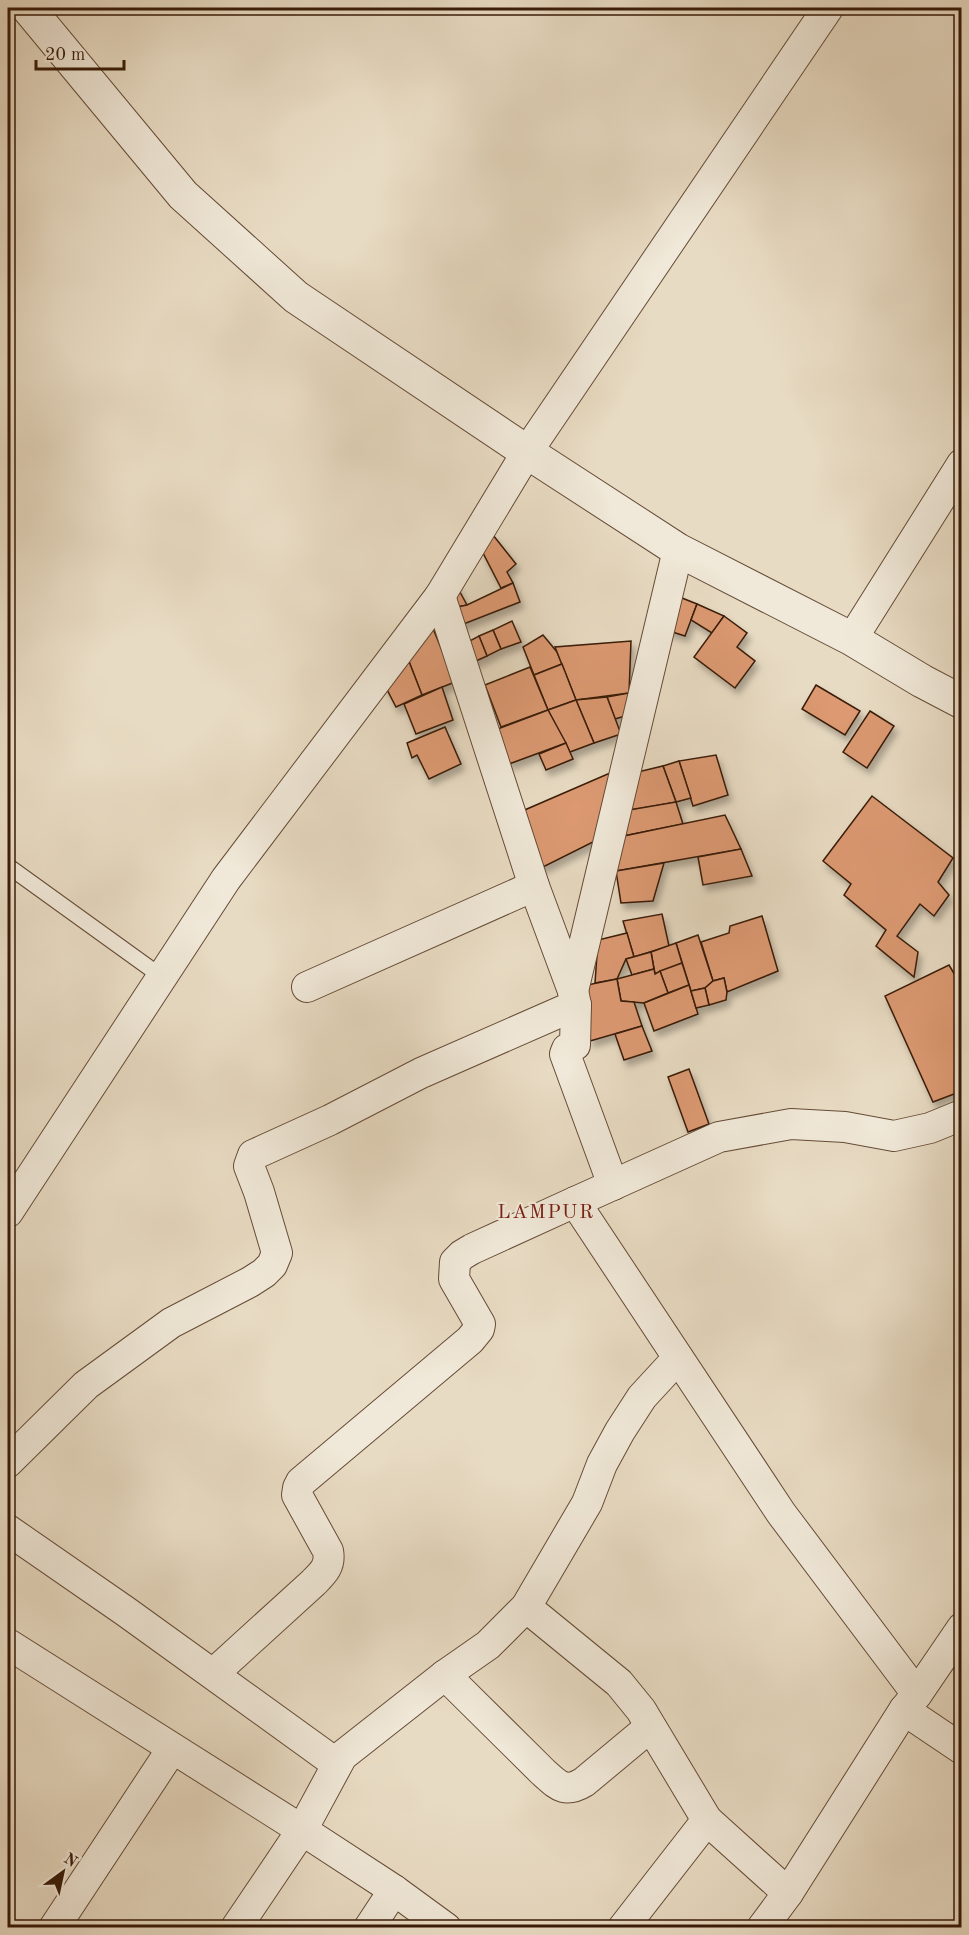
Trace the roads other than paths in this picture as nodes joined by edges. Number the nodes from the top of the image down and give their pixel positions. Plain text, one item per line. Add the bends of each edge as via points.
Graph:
1 (28, 8) edge
2 (828, 8) edge
3 (527, 452) junction
4 (957, 480) edge
5 (678, 550) junction
6 (441, 596) junction
7 (852, 639) junction
8 (962, 702) edge
9 (8, 866) edge
10 (534, 886) junction
11 (162, 977) junction
12 (308, 987) dead end
13 (575, 998) junction
14 (962, 1114) edge
15 (613, 1185) junction
16 (575, 1202) junction
17 (8, 1212) edge
18 (678, 1358) junction
19 (8, 1462) edge
20 (8, 1530) edge
21 (526, 1607) junction
22 (962, 1628) edge
23 (8, 1644) edge
24 (213, 1674) junction
25 (446, 1675) junction
26 (911, 1702) junction
27 (650, 1727) junction
28 (172, 1749) junction
29 (962, 1749) edge
30 (337, 1764) junction
31 (707, 1820) junction
32 (302, 1830) junction
33 (394, 1890) junction
34 (788, 1893) junction
35 (765, 1927) edge
36 (54, 1928) edge
37 (236, 1928) edge
38 (369, 1928) edge
39 (446, 1928) edge
40 (623, 1928) edge

1 - 3 street via 183,195 288,289
2 - 3 street
3 - 5 street
3 - 6 street
4 - 7 street
5 - 7 street
5 - 13 street
6 - 10 street
6 - 11 street via 226,879
7 - 8 street
9 - 11 lane
10 - 12 street
10 - 13 street
11 - 17 street
13 - 15 street via 575,1045 565,1054
13 - 19 street via 254,1155 249,1166 277,1253 272,1265 264,1274 171,1323 86,1384
14 - 15 street via 930,1128 894,1136 845,1127 791,1124 719,1137
15 - 16 street
16 - 18 street
16 - 24 street via 472,1249 455,1262 454,1279 480,1324 479,1329 301,1482 297,1495 328,1551 328,1566
18 - 21 street via 642,1397 620,1431 587,1503
18 - 26 street
20 - 24 street
21 - 25 street via 488,1645
21 - 27 street via 619,1683
22 - 26 street
23 - 28 street
24 - 30 street
25 - 27 street via 543,1772 566,1789 584,1782
25 - 30 street via 342,1756
26 - 29 street
26 - 34 street
27 - 31 street
28 - 32 street
28 - 36 street
30 - 32 street
31 - 34 street
31 - 40 street
32 - 33 street
32 - 37 street
33 - 38 street
33 - 39 street
34 - 35 street

